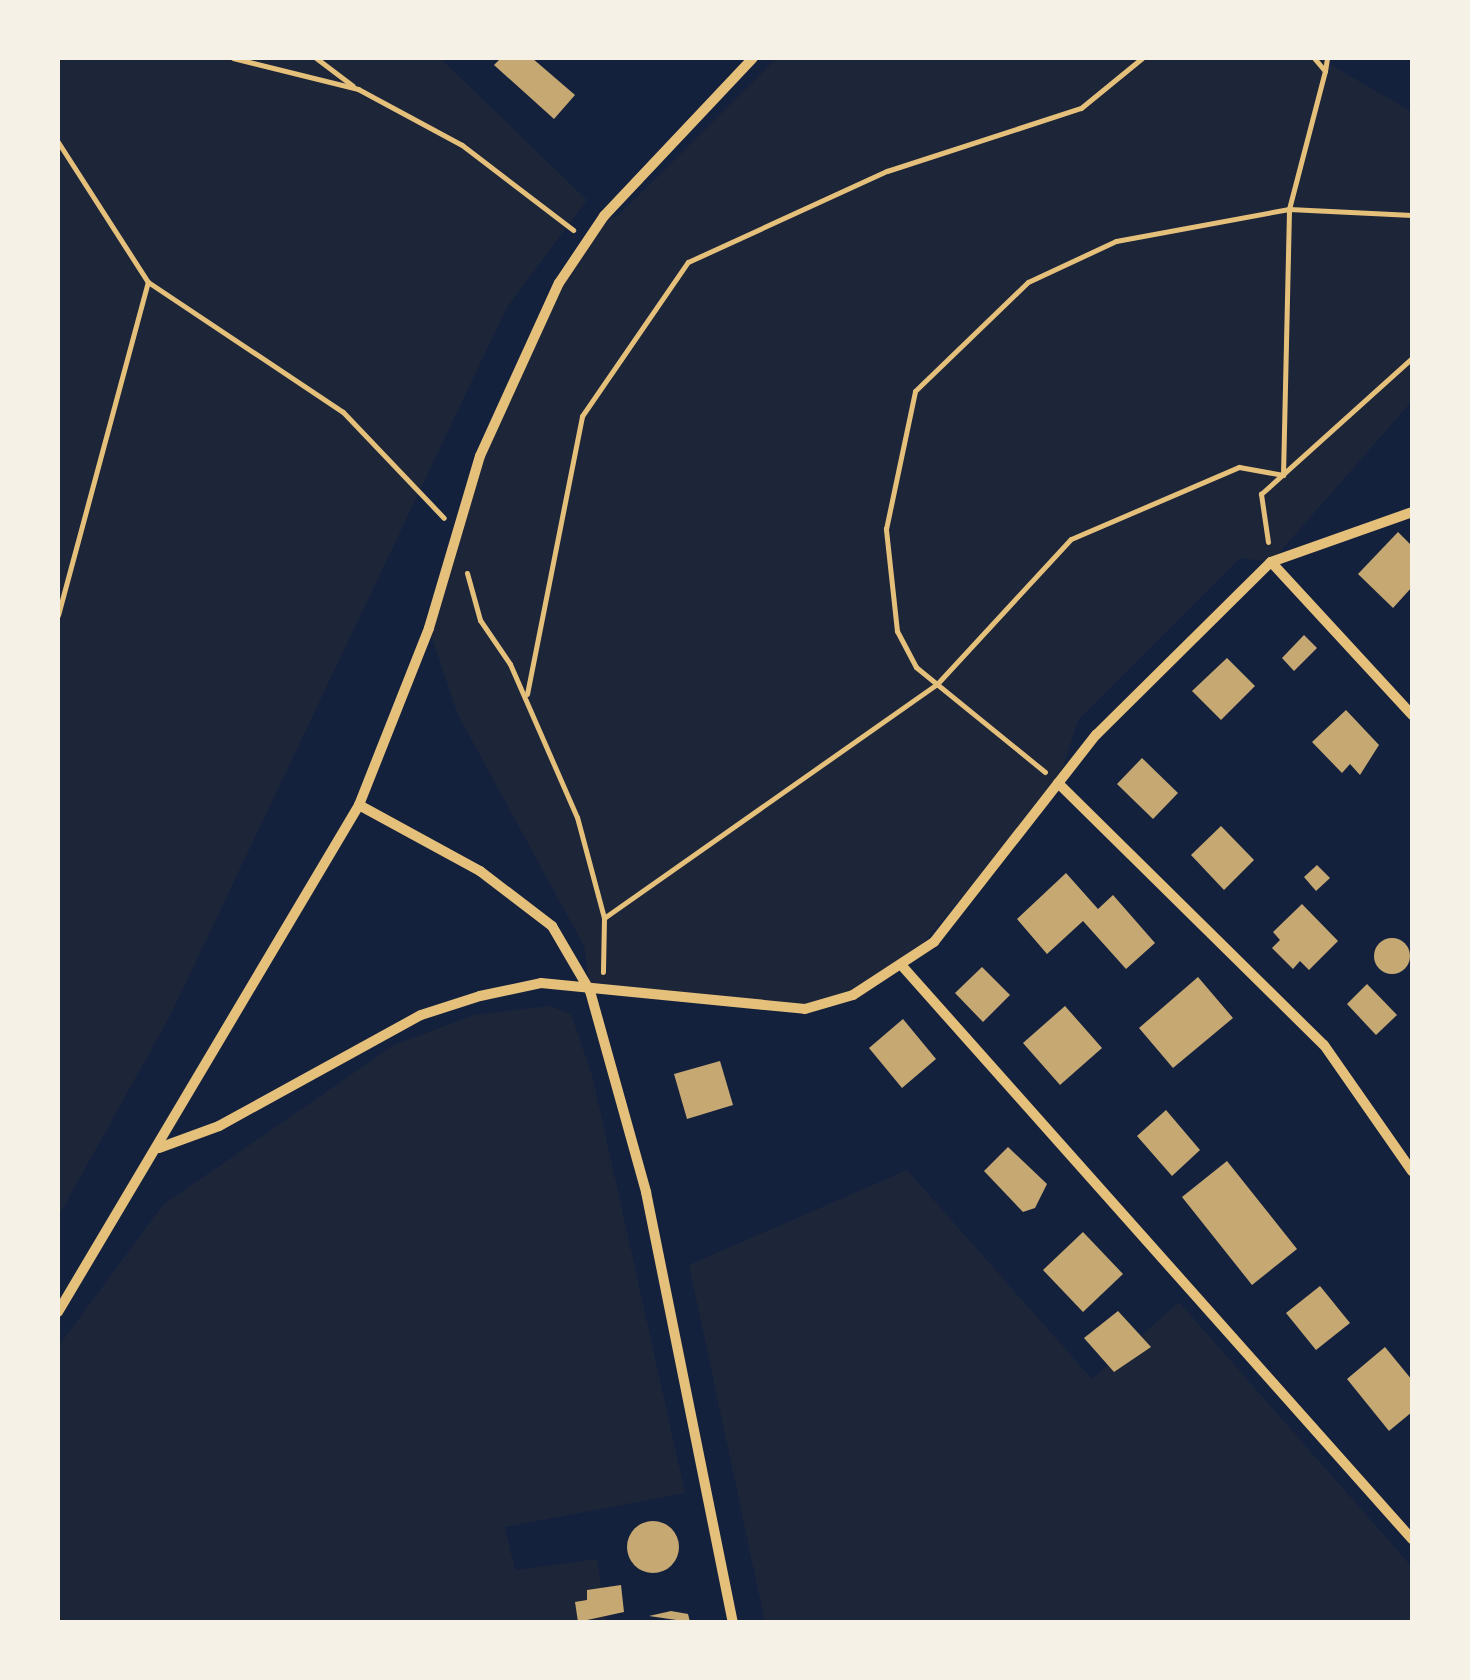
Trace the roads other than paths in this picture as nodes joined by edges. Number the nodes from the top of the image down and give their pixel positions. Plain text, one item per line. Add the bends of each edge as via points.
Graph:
1 (753, 58) edge
2 (1412, 512) edge
3 (1271, 562) junction
4 (1412, 696) edge
5 (1399, 702) junction
6 (1412, 715) edge
7 (1058, 783) junction
8 (359, 805) junction
9 (903, 967) junction
10 (590, 991) junction
11 (159, 1148) junction
12 (1412, 1171) edge
13 (58, 1312) edge
14 (1412, 1539) edge
15 (733, 1622) edge

1 - 8 street via 587,241 488,439 429,628
2 - 3 street
3 - 5 street
3 - 7 street
4 - 5 street
5 - 6 street
7 - 9 street via 934,942
7 - 12 street via 1324,1045
8 - 10 street via 480,872 552,926
8 - 11 street
9 - 10 street via 805,1009
9 - 14 street
10 - 11 street via 541,982 421,1015 219,1126
10 - 15 street via 650,1209
11 - 13 street

